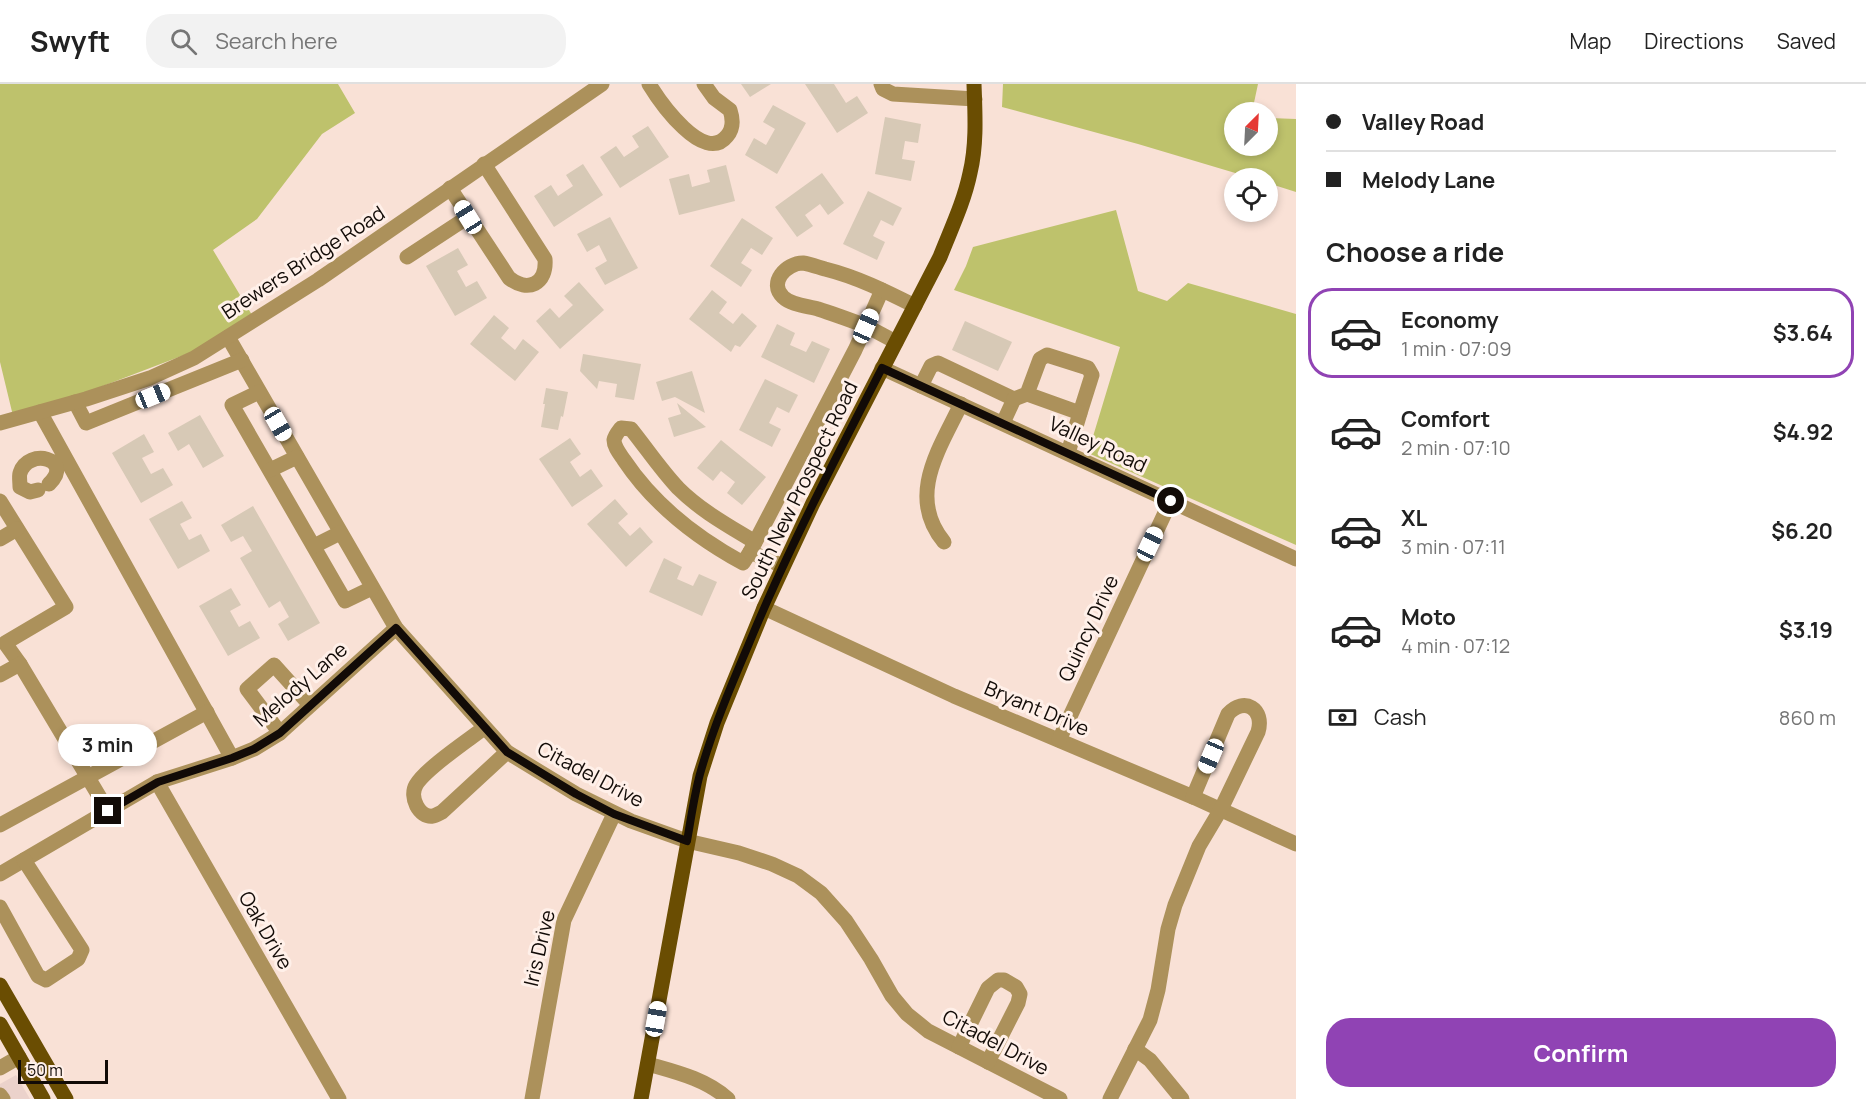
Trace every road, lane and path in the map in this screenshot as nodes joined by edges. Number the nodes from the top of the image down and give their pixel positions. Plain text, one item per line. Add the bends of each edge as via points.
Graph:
1 (602, 84) edge
2 (650, 84) edge
3 (704, 84) edge
4 (881, 84) edge
5 (974, 91) edge
6 (484, 164) junction
7 (450, 188) junction
8 (468, 217) junction
9 (407, 257) dead end
10 (882, 290) junction
11 (915, 306) junction
12 (866, 326) junction
13 (228, 337) junction
14 (897, 342) junction
15 (242, 360) junction
16 (882, 368) junction
17 (921, 386) junction
18 (259, 392) junction
19 (1021, 396) junction
20 (75, 402) junction
21 (961, 404) junction
22 (40, 412) junction
23 (1080, 413) junction
24 (0, 423) edge
25 (1003, 423) junction
26 (1068, 453) junction
27 (297, 457) junction
28 (270, 470) junction
29 (20, 487) junction
30 (0, 499) edge
31 (1171, 501) junction
32 (17, 529) junction
33 (339, 533) junction
34 (0, 539) edge
35 (944, 542) dead end
36 (314, 546) junction
37 (753, 547) junction
38 (1296, 559) edge
39 (783, 566) junction
40 (372, 588) junction
41 (764, 608) junction
42 (396, 628) junction
43 (3, 644) edge
44 (20, 664) junction
45 (0, 675) edge
46 (310, 705) junction
47 (207, 711) junction
48 (484, 728) junction
49 (280, 733) junction
50 (1059, 740) junction
51 (507, 752) junction
52 (232, 758) junction
53 (88, 776) junction
54 (158, 782) junction
55 (1193, 797) junction
56 (1221, 809) junction
57 (108, 811) junction
58 (614, 814) junction
59 (0, 825) edge
60 (687, 841) junction
61 (1296, 844) edge
62 (24, 860) junction
63 (0, 874) edge
64 (0, 907) edge
65 (0, 985) edge
66 (0, 1024) edge
67 (959, 1047) junction
68 (1135, 1049) junction
69 (19, 1057) junction
70 (987, 1062) junction
71 (648, 1064) junction
72 (0, 1068) edge
73 (0, 1095) edge
74 (3, 1099) edge
75 (43, 1099) edge
76 (66, 1099) edge
77 (339, 1099) edge
78 (532, 1099) edge
79 (641, 1099) edge
80 (728, 1099) edge
81 (1060, 1099) edge
82 (1110, 1099) edge
83 (1182, 1099) edge

1 - 6 street, Brewers Bridge Road
2 - 3 street via 658,99 691,134 711,145 724,140 733,122 730,110
4 - 5 street via 893,94
5 - 11 main road, South New Prospect Road via 974,154 967,184 940,257
6 - 7 street, Brewers Bridge Road
6 - 8 street via 545,259 544,275 532,285 515,283
7 - 8 street
7 - 13 street, Brewers Bridge Road
8 - 9 street
10 - 11 street
10 - 12 street
10 - 12 street via 804,263 786,268 780,275 778,291 789,302
11 - 14 main road, South New Prospect Road
12 - 14 street
12 - 37 street
13 - 15 street, Citadel Drive
13 - 20 street, Brewers Bridge Road via 150,378
14 - 16 main road, South New Prospect Road
15 - 18 street, Citadel Drive
15 - 20 street via 86,423
16 - 17 street, Valley Road
16 - 39 main road, South New Prospect Road
17 - 19 street via 931,366 938,363
17 - 21 street, Valley Road
18 - 27 street, Citadel Drive
18 - 28 street via 232,405
19 - 23 street
19 - 23 street via 1040,359 1047,355 1088,368 1092,375
19 - 25 street
20 - 22 street, Brewers Bridge Road
21 - 25 street, Valley Road
21 - 35 street via 927,485 928,516
22 - 24 street, Brewers Bridge Road
22 - 47 street
23 - 26 street
25 - 26 street, Valley Road
26 - 31 street, Valley Road
27 - 28 street
27 - 33 street, Citadel Drive
28 - 36 street
29 - 29 street via 30,492 55,479 54,464 47,458 26,463 20,472
29 - 30 street
30 - 32 street
31 - 38 street, Valley Road
31 - 50 street, Quincy Drive
32 - 34 street
32 - 43 street via 66,607
33 - 36 street
33 - 40 street, Citadel Drive
36 - 40 street via 345,601
37 - 37 street via 743,563 670,514 632,472 615,445 614,437 621,428 631,429 680,490
37 - 39 street
39 - 41 main road, South New Prospect Road
40 - 42 street, Citadel Drive
41 - 50 street, Bryant Drive
41 - 60 main road, South New Prospect Road via 706,755
42 - 46 street, Melody Lane
42 - 48 street, Citadel Drive
43 - 44 street
44 - 45 street
44 - 53 street
46 - 49 street, Melody Lane
46 - 49 street via 274,665 247,689
47 - 52 street
47 - 53 street
48 - 51 street, Citadel Drive
48 - 51 street via 423,775 414,791 417,809 430,816 442,812
49 - 52 street, Melody Lane
50 - 55 street, Bryant Drive
51 - 58 street, Citadel Drive
52 - 54 street, Melody Lane
53 - 57 street
53 - 59 street
54 - 57 street, Melody Lane
54 - 77 street, Oak Drive
55 - 56 street, Bryant Drive
55 - 56 street via 1228,714 1238,707 1251,707 1259,715 1260,726
56 - 61 street, Bryant Drive
56 - 68 street via 1199,846 1175,905 1153,1010
57 - 62 street, Melody Lane
58 - 60 street, Citadel Drive
58 - 78 street, Iris Drive via 564,920
60 - 67 street, Citadel Drive via 772,864 821,893 846,921 907,1014 928,1031
60 - 71 main road, South New Prospect Road
62 - 63 street, Melody Lane
62 - 64 street via 82,950 78,958 46,980 38,976
65 - 76 main road
66 - 69 main road
67 - 70 street, Citadel Drive
67 - 70 street via 988,988 1004,980 1020,994
68 - 82 street
68 - 83 street via 1150,1060
69 - 72 street
69 - 75 main road
70 - 81 street, Citadel Drive
71 - 79 main road, South New Prospect Road
71 - 80 street via 682,1073
73 - 74 street

